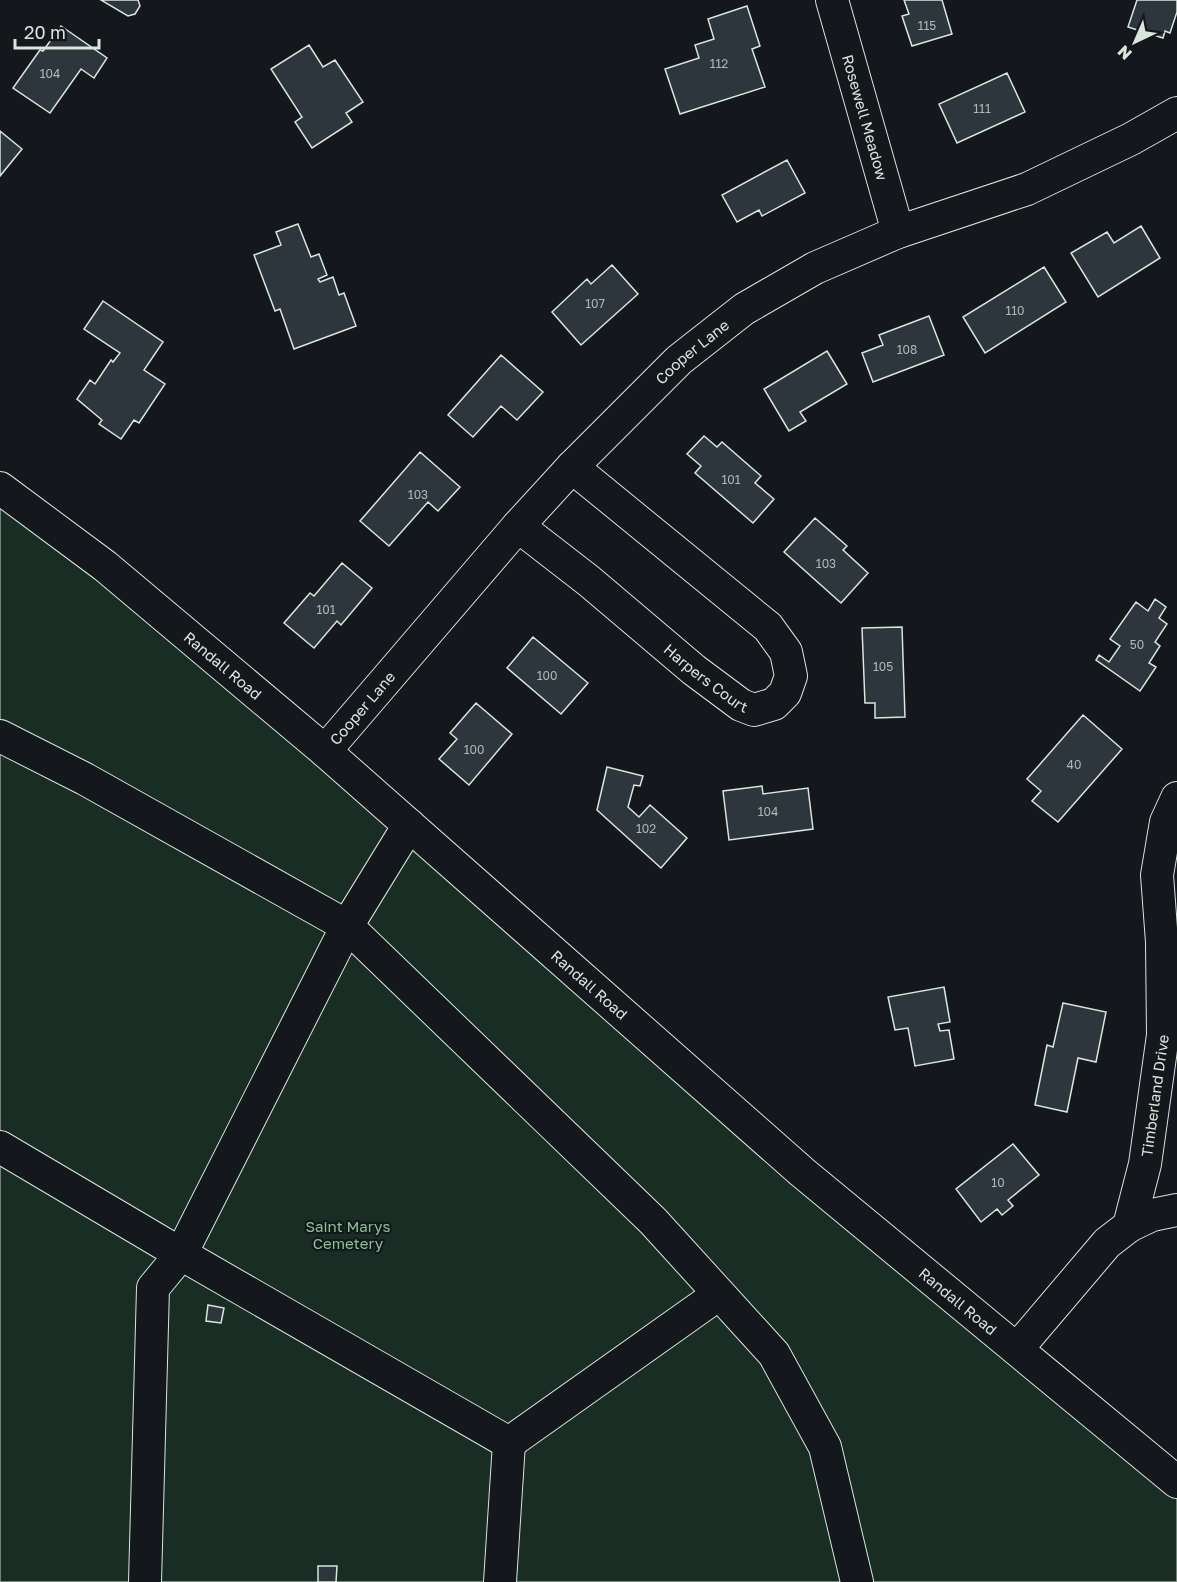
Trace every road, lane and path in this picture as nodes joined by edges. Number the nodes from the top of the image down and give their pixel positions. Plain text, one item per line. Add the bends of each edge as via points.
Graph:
1 (832, 0) edge
2 (1177, 113) edge
3 (898, 232) junction
4 (572, 467) junction
5 (0, 488) edge
6 (518, 526) junction
7 (0, 736) edge
8 (325, 751) junction
9 (1177, 798) edge
10 (409, 825) junction
11 (347, 926) junction
12 (0, 1147) edge
13 (1177, 1210) edge
14 (1129, 1226) junction
15 (181, 1254) junction
16 (719, 1294) junction
17 (1017, 1349) junction
18 (509, 1443) junction
19 (1177, 1482) edge
20 (145, 1582) edge
21 (500, 1582) edge
22 (857, 1582) edge

1 - 3 street, Rosewell Meadow
2 - 3 street, Cooper Lane via 1027,189
3 - 4 street, Cooper Lane via 815,268 744,309 679,360
4 - 6 street, Cooper Lane
4 - 6 street, Harpers Court via 768,627 786,652 790,676 785,693 774,704 754,710 741,705
5 - 8 street, Randall Road via 105,566
6 - 8 street, Cooper Lane
7 - 11 street via 85,779
8 - 10 street, Randall Road
9 - 14 street, Timberland Drive via 1166,822 1157,874 1163,1035 1145,1164
10 - 11 street
10 - 17 street, Randall Road via 802,1172
11 - 15 street
11 - 16 street via 653,1221
12 - 15 street
13 - 14 street via 1152,1215
14 - 17 street via 1107,1243
15 - 18 street
15 - 20 street via 153,1288
16 - 18 street
16 - 22 street via 774,1354 825,1447
17 - 19 street, Randall Road
18 - 21 street

